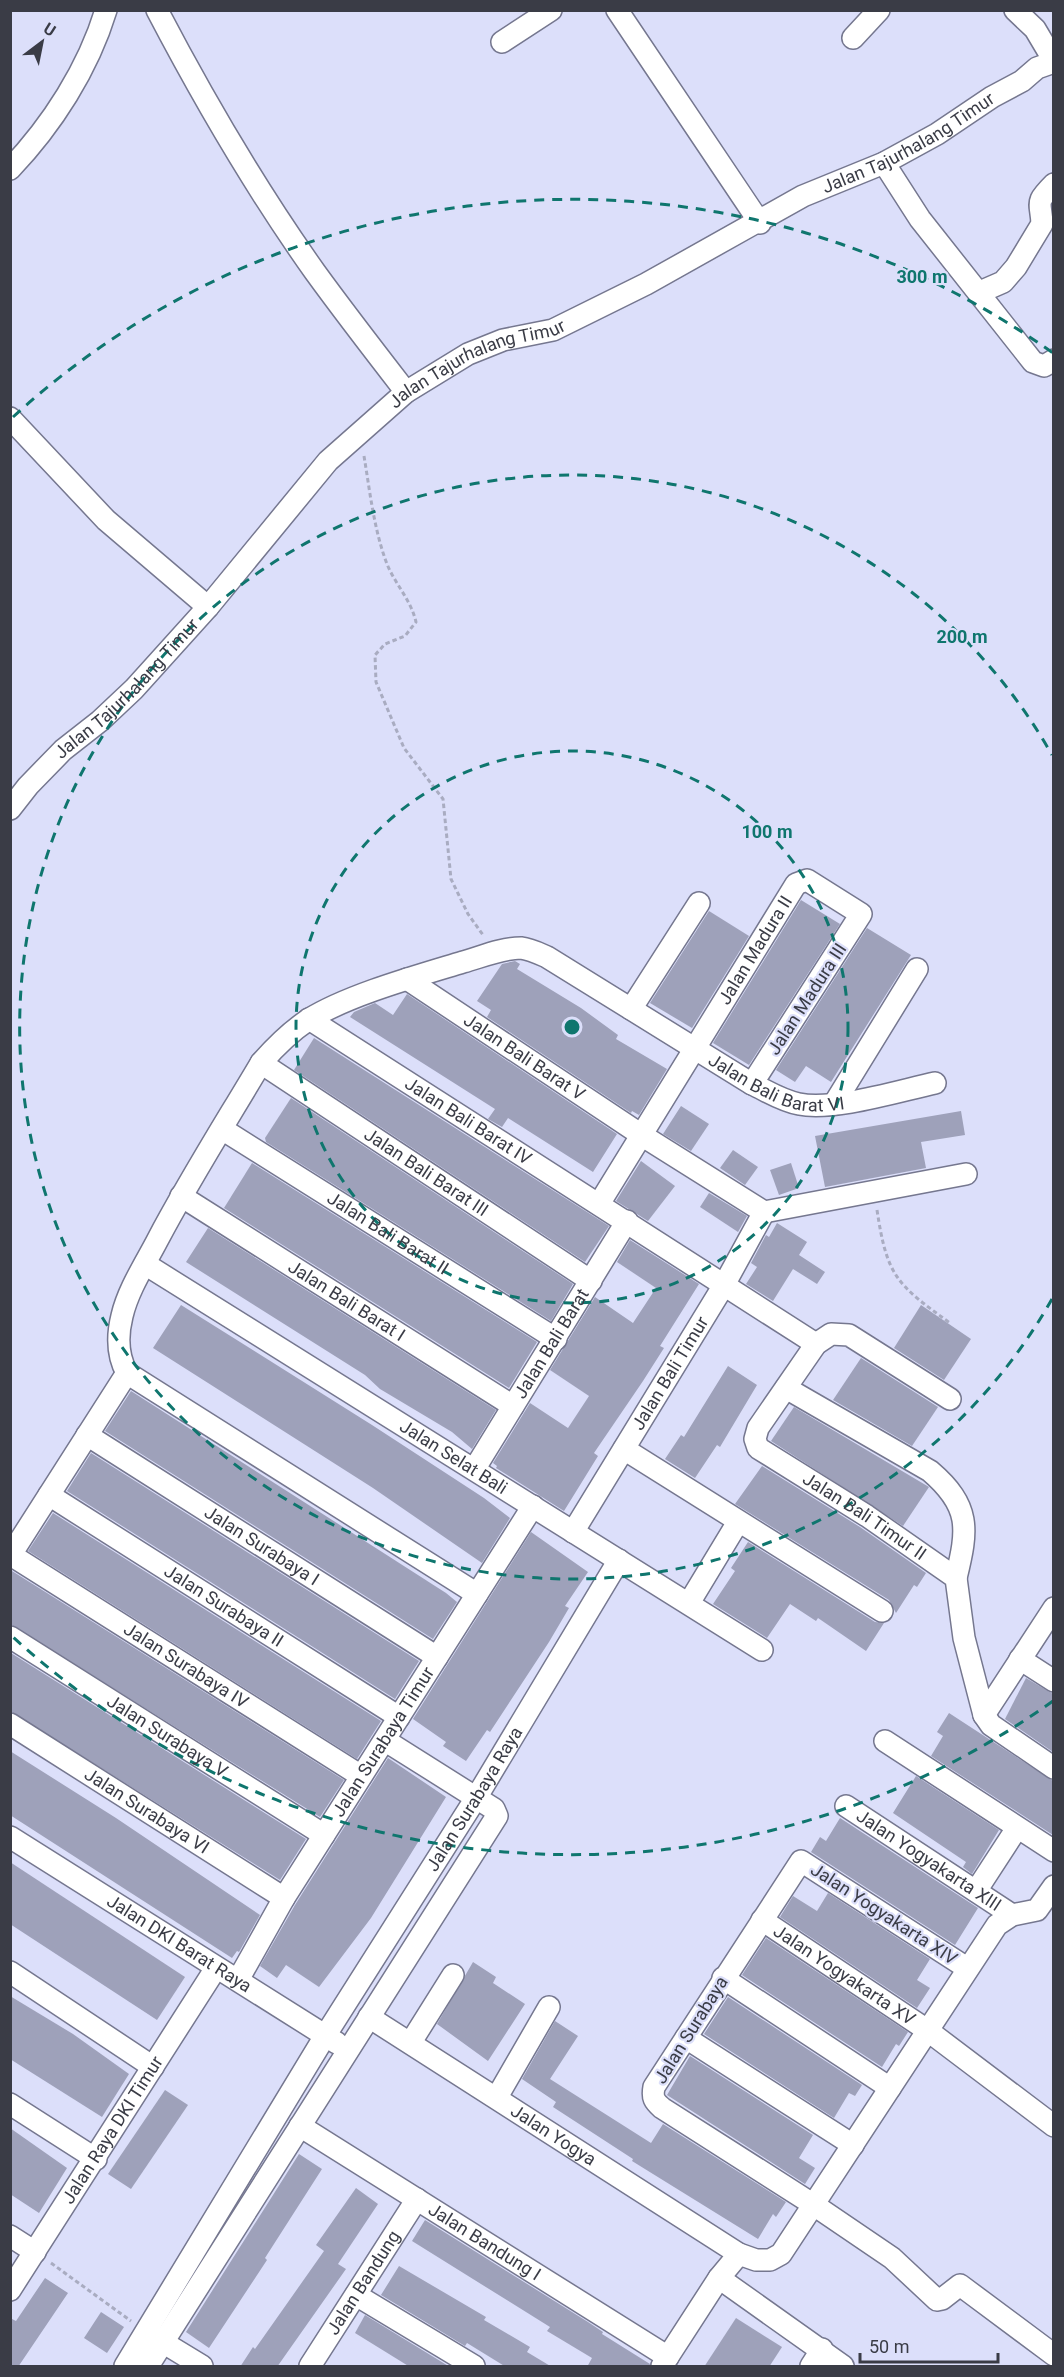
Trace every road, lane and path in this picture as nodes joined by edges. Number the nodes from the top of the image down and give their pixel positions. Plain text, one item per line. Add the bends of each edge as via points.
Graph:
1 (106, 10) edge
2 (157, 10) edge
3 (551, 10) edge
4 (617, 10) edge
5 (879, 10) edge
6 (1015, 10) edge
7 (853, 38) dead end
8 (502, 42) dead end
9 (1053, 62) edge
10 (884, 163) junction
11 (10, 169) edge
12 (1050, 193) edge
13 (760, 222) junction
14 (980, 292) junction
15 (1053, 360) edge
16 (406, 392) junction
17 (10, 418) edge
18 (360, 431) junction
19 (208, 607) junction
20 (10, 809) edge
21 (699, 903) dead end
22 (861, 914) joint
23 (498, 952) junction
24 (917, 969) dead end
25 (407, 979) junction
26 (631, 1009) junction
27 (309, 1019) junction
28 (694, 1048) junction
29 (261, 1063) junction
30 (753, 1083) junction
31 (935, 1083) dead end
32 (834, 1104) junction
33 (222, 1129) junction
34 (643, 1136) junction
35 (966, 1174) dead end
36 (874, 1191) junction
37 (181, 1196) junction
38 (599, 1204) junction
39 (764, 1212) junction
40 (627, 1221) junction
41 (145, 1264) junction
42 (591, 1281) junction
43 (724, 1285) junction
44 (950, 1323) dead end
45 (556, 1339) junction
46 (816, 1344) junction
47 (126, 1373) junction
48 (786, 1388) junction
49 (950, 1399) dead end
50 (513, 1406) junction
51 (87, 1435) junction
52 (624, 1449) junction
53 (475, 1468) junction
54 (49, 1495) junction
55 (533, 1506) junction
56 (738, 1522) junction
57 (573, 1532) junction
58 (11, 1555) edge
59 (619, 1560) junction
60 (956, 1578) junction
61 (477, 1594) junction
62 (688, 1603) junction
63 (1053, 1608) edge
64 (882, 1611) dead end
65 (10, 1637) edge
66 (762, 1650) dead end
67 (437, 1657) junction
68 (1020, 1659) junction
69 (1053, 1681) edge
70 (984, 1715) junction
71 (399, 1717) junction
72 (10, 1724) edge
73 (386, 1741) junction
74 (885, 1741) dead end
75 (1053, 1768) edge
76 (361, 1776) junction
77 (476, 1798) junction
78 (846, 1806) dead end
79 (1017, 1828) junction
80 (324, 1835) junction
81 (10, 1837) edge
82 (1053, 1851) edge
83 (801, 1861) joint
84 (1053, 1886) edge
85 (976, 1891) junction
86 (284, 1898) junction
87 (1012, 1915) junction
88 (762, 1920) junction
89 (216, 1968) junction
90 (967, 1968) junction
91 (10, 1972) edge
92 (453, 1975) dead end
93 (723, 1978) junction
94 (238, 1980) junction
95 (549, 2007) dead end
96 (369, 2017) junction
97 (927, 2030) junction
98 (325, 2036) junction
99 (686, 2038) junction
100 (411, 2042) junction
101 (348, 2050) junction
102 (153, 2067) junction
103 (890, 2088) junction
104 (497, 2097) junction
105 (10, 2104) edge
106 (300, 2126) junction
107 (1053, 2126) edge
108 (853, 2145) junction
109 (96, 2159) junction
110 (417, 2199) junction
111 (814, 2205) junction
112 (10, 2236) edge
113 (35, 2252) junction
114 (739, 2254) junction
115 (719, 2278) junction
116 (10, 2290) edge
117 (356, 2295) junction
118 (155, 2337) junction
119 (1053, 2355) edge
120 (816, 2358) edge
121 (665, 2362) edge
122 (124, 2367) edge
123 (148, 2367) edge
124 (202, 2367) edge
125 (310, 2367) edge
126 (474, 2367) edge
127 (843, 2367) edge

1 - 11 street via 61,106 41,137
2 - 16 street via 271,207
3 - 8 street
4 - 13 street
5 - 7 street
6 - 9 street via 1035,29
9 - 10 street, Jalan Tajurhalang Timur via 1037,68 937,134
10 - 13 street, Jalan Tajurhalang Timur via 803,196
10 - 14 street via 920,219
12 - 14 street via 1038,208 1042,224 1016,267 1003,282
13 - 16 street, Jalan Tajurhalang Timur via 553,330 503,340 468,354
14 - 15 street via 1033,362 1044,366
16 - 18 street, Jalan Tajurhalang Timur
17 - 19 street via 106,520
18 - 19 street, Jalan Tajurhalang Timur via 286,509
18 - 23 path via 381,547 416,622 405,636 385,644 375,655 376,682 404,748 443,800 451,879 473,921
19 - 20 street, Jalan Tajurhalang Timur via 134,688 63,750
21 - 26 street
22 - 28 street, Jalan Madura II via 807,880 796,884
22 - 30 street, Jalan Madura III
23 - 25 street, Jalan Bali Barat VI
23 - 26 street, Jalan Bali Barat VI via 520,948 534,951
24 - 32 street
25 - 27 street, Jalan Bali Barat VI
25 - 34 street, Jalan Bali Barat V
26 - 28 street, Jalan Bali Barat VI
27 - 29 street, Jalan Bali Barat VI
27 - 38 street, Jalan Bali Barat IV
28 - 30 street, Jalan Bali Barat VI
28 - 34 street
29 - 33 street, Jalan Bali Barat VI
29 - 42 street, Jalan Bali Barat III
30 - 32 street, Jalan Bali Barat VI via 786,1101 816,1106
31 - 32 street, Jalan Bali Barat VI
33 - 37 street, Jalan Bali Barat VI
33 - 45 street, Jalan Bali Barat II
34 - 38 street
34 - 39 street, Jalan Bali Barat V
35 - 36 street
36 - 39 street
36 - 44 path via 889,1268 907,1291
37 - 41 street, Jalan Bali Barat VI
37 - 50 street, Jalan Bali Barat I
38 - 40 street, Jalan Bali Barat IV
39 - 43 street, Jalan Bali Timur
40 - 42 street, Jalan Bali Barat
40 - 43 street, Jalan Bali Barat IV
41 - 47 street, Jalan Bali Barat VI via 122,1314 118,1353
41 - 53 street, Jalan Selat Bali
42 - 45 street, Jalan Bali Barat
43 - 46 street, Jalan Bali Barat IV
43 - 52 street, Jalan Bali Timur
45 - 50 street, Jalan Bali Barat
46 - 48 street, Jalan Bali Timur II
46 - 49 street via 831,1334 849,1335
47 - 51 street
47 - 61 street
48 - 60 street via 930,1471 947,1485 959,1502 965,1524
48 - 60 street, Jalan Bali Timur II via 758,1428 758,1448
50 - 53 street, Jalan Bali Barat
51 - 54 street
51 - 67 street, Jalan Surabaya I
52 - 56 street
52 - 57 street, Jalan Bali Timur
53 - 55 street, Jalan Selat Bali
54 - 58 street
54 - 71 street, Jalan Surabaya II
55 - 57 street, Jalan Selat Bali
55 - 61 street, Jalan Surabaya Timur
56 - 62 street
56 - 64 street
57 - 59 street, Jalan Selat Bali
58 - 76 street, Jalan Surabaya IV
59 - 62 street, Jalan Selat Bali
59 - 77 street, Jalan Surabaya Raya
60 - 70 street via 964,1638
61 - 67 street, Jalan Surabaya Timur
62 - 66 street, Jalan Selat Bali
63 - 68 street
65 - 80 street, Jalan Surabaya V
67 - 71 street, Jalan Surabaya Timur
68 - 69 street
68 - 70 street
70 - 75 street via 991,1725
71 - 73 street, Jalan Surabaya Timur
72 - 86 street, Jalan Surabaya VI
73 - 76 street, Jalan Surabaya Timur
73 - 77 street
74 - 79 street
76 - 80 street, Jalan Surabaya Timur
77 - 96 street via 495,1809 497,1816
77 - 98 street, Jalan Surabaya Raya
78 - 85 street, Jalan Yogyakarta XIII
79 - 82 street
79 - 85 street
80 - 86 street, Jalan Surabaya Timur
81 - 89 street, Jalan DKI Barat Raya
83 - 88 street, Jalan Surabaya
83 - 90 street, Jalan Yogyakarta XIV
84 - 87 street via 1037,1910
85 - 87 street, Jalan Yogyakarta XIII
86 - 94 street, Jalan Surabaya Timur
87 - 90 street via 997,1925
88 - 93 street, Jalan Surabaya
88 - 97 street, Jalan Yogyakarta XV
89 - 94 street, Jalan DKI Barat Raya
89 - 102 street, Jalan Raya DKI Timur
90 - 97 street
91 - 102 street
92 - 100 street
93 - 99 street, Jalan Surabaya
93 - 103 street
94 - 98 street, Jalan DKI Barat Raya
95 - 104 street
96 - 100 street, Jalan Yogya
96 - 101 street
97 - 103 street
97 - 107 street, Jalan Yogyakarta XV
98 - 101 street, Jalan DKI Barat Raya
98 - 118 street, Jalan Surabaya Raya
99 - 108 street
99 - 111 street, Jalan Surabaya via 654,2087 655,2102
100 - 104 street, Jalan Yogya
101 - 106 street
102 - 109 street, Jalan Raya DKI Timur
103 - 108 street
104 - 114 street, Jalan Yogya
105 - 109 street
106 - 110 street, Jalan Bandung I
106 - 118 street
108 - 111 street
109 - 113 street, Jalan Raya DKI Timur
110 - 117 street, Jalan Bandung
110 - 121 street, Jalan Bandung I
111 - 114 street via 781,2254 770,2260 756,2260
111 - 119 street via 892,2258 936,2300 960,2285
112 - 113 street
113 - 116 street, Jalan Raya DKI Timur
113 - 118 path
114 - 115 street
115 - 120 street
115 - 121 street
117 - 125 street, Jalan Bandung
117 - 126 street
118 - 122 street
118 - 123 street
118 - 124 street
120 - 127 street

